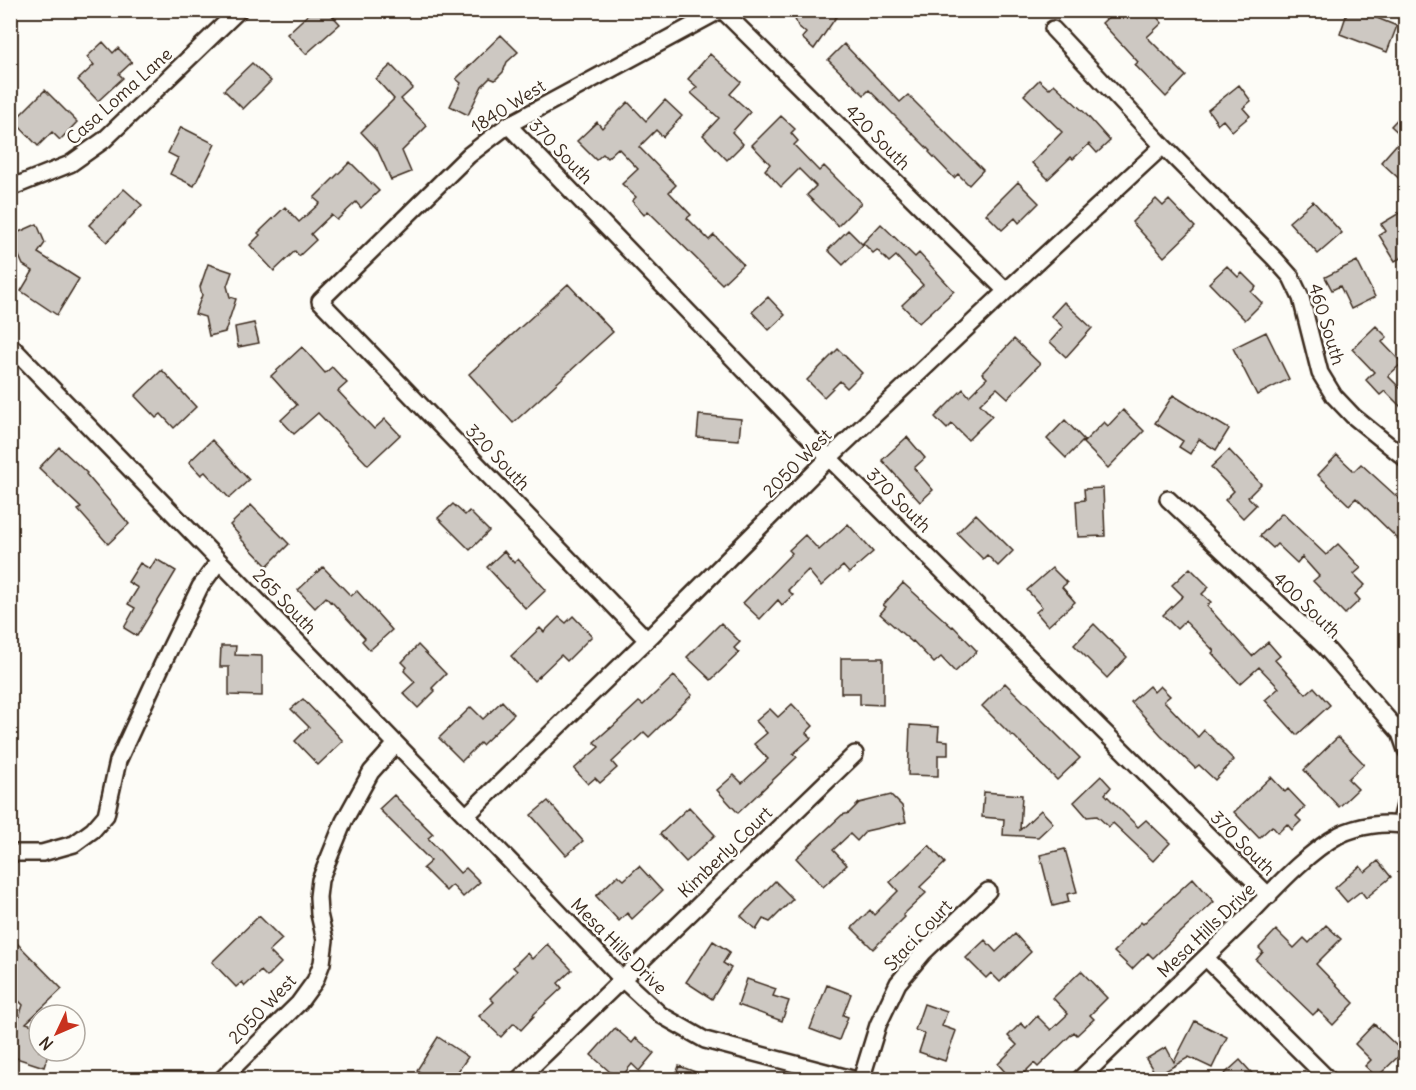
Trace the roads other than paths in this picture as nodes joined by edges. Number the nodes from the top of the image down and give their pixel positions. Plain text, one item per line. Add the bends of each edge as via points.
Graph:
1 (239, 10) edge
2 (721, 10) edge
3 (1053, 29) dead end
4 (508, 125) junction
5 (1163, 146) junction
6 (10, 188) edge
7 (1006, 291) junction
8 (321, 301) joint
9 (10, 345) edge
10 (830, 458) junction
11 (1406, 459) edge
12 (1168, 499) dead end
13 (219, 561) junction
14 (647, 640) junction
15 (396, 744) junction
16 (1406, 750) edge
17 (855, 754) dead end
18 (1406, 801) edge
19 (466, 816) junction
20 (1403, 826) edge
21 (10, 853) edge
22 (532, 884) joint
23 (988, 891) dead end
24 (1269, 896) junction
25 (1206, 958) junction
26 (622, 979) junction
27 (220, 1080) edge
28 (518, 1080) edge
29 (856, 1080) edge
30 (861, 1080) edge
31 (1079, 1080) edge
32 (1329, 1080) edge

1 - 6 street, Casa Loma Lane via 104,140 70,164
2 - 4 street, 1840 West
2 - 7 street, 420 South
3 - 5 street, 460 South
4 - 8 street, 1840 West via 469,155
4 - 10 street, 370 South
5 - 7 street, 2050 West
5 - 11 street, 460 South via 1291,277 1301,298 1320,373 1334,396
7 - 10 street, 2050 West
8 - 14 street, 320 South
9 - 13 street, 265 South
10 - 14 street, 2050 West
10 - 24 street, 370 South
12 - 16 street, 400 South via 1324,647 1400,733
13 - 15 street, 265 South
13 - 21 street via 200,587 118,761 106,815 74,844 42,854
14 - 19 street, 2050 West
15 - 19 street, 265 South
15 - 27 street, 2050 West via 371,772 344,821 320,880 319,914 325,940 315,981 299,1003
17 - 26 street, Kimberly Court
18 - 20 street
19 - 22 street, 265 South
20 - 24 street, Mesa Hills Drive via 1369,825 1339,835 1308,856
22 - 26 street, Mesa Hills Drive
23 - 30 street, Staci Court via 924,952 898,983 878,1025
24 - 25 street, Mesa Hills Drive
25 - 31 street, Mesa Hills Drive
25 - 32 street
26 - 28 street, Kimberly Court
26 - 29 street, Mesa Hills Drive via 661,1015 705,1040

